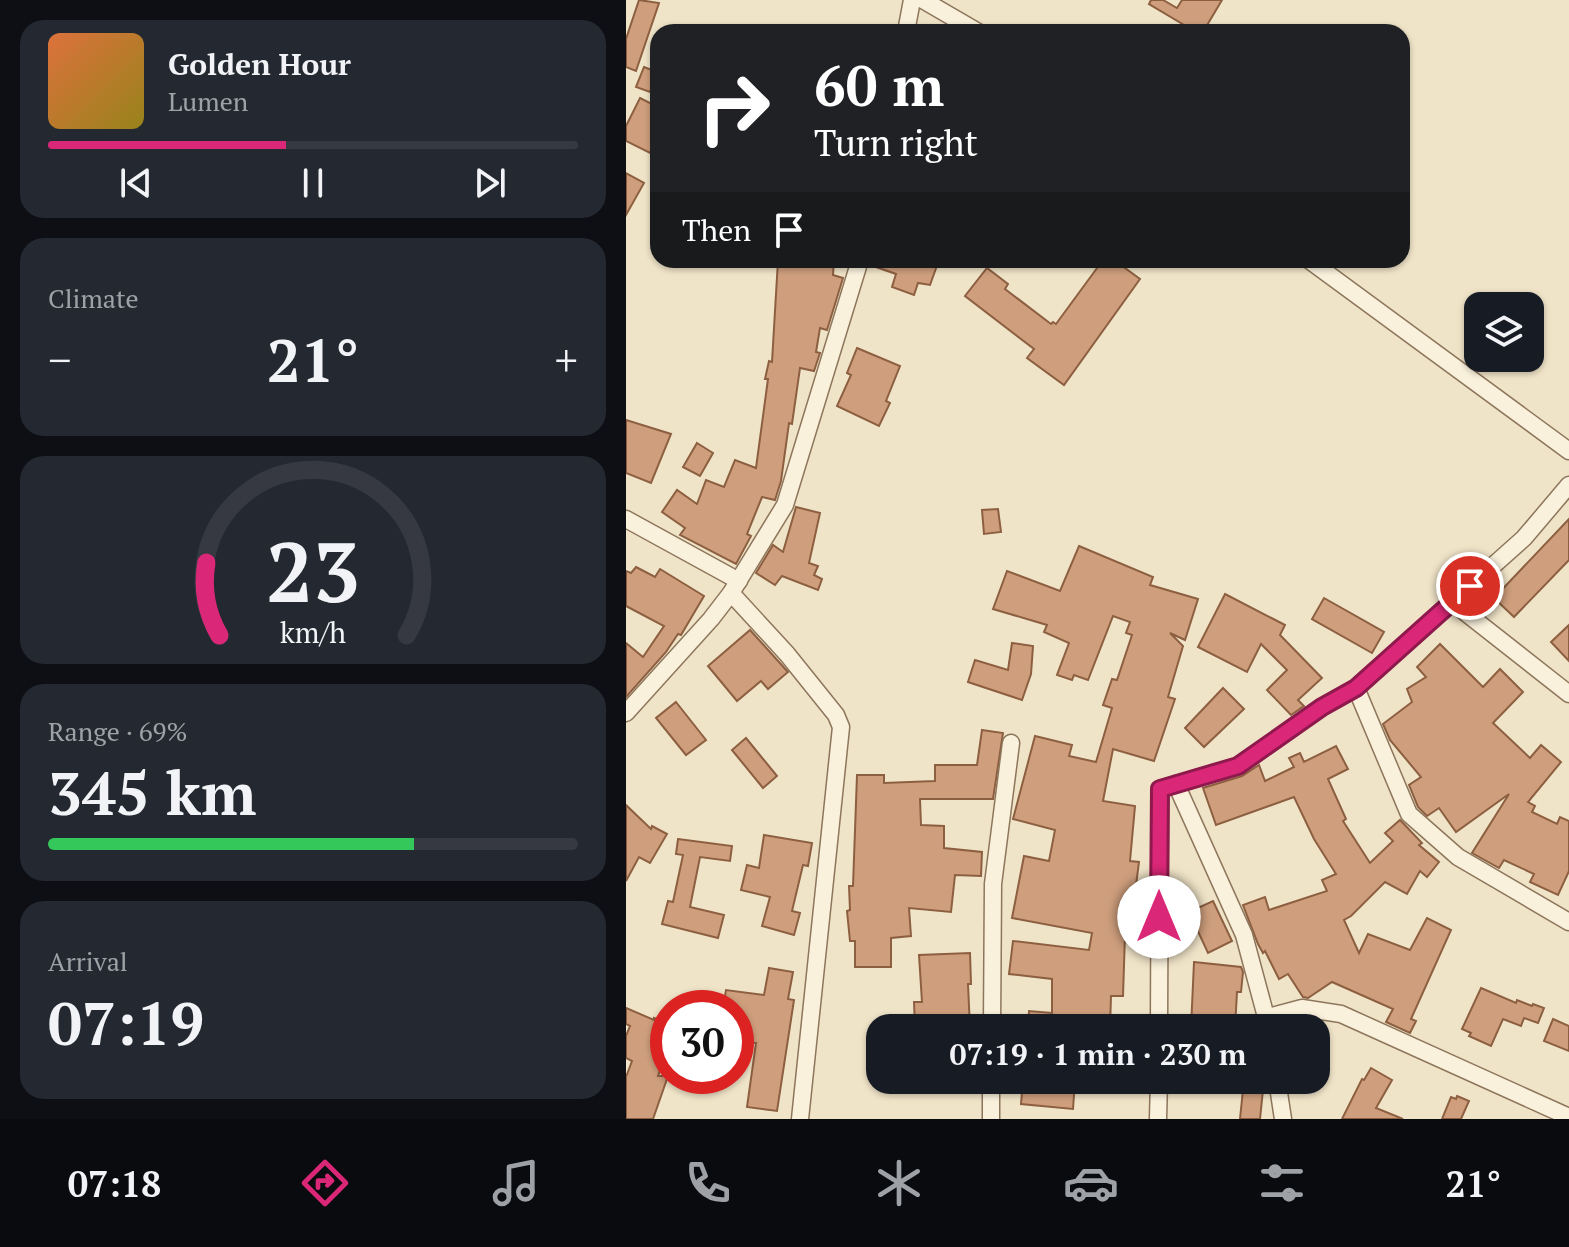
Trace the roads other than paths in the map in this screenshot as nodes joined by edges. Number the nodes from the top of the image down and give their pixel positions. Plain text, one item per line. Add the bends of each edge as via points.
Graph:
1 (912, 0) edge
2 (923, 0) edge
3 (908, 24) edge
4 (964, 24) edge
5 (858, 268) edge
6 (1320, 268) edge
7 (1569, 451) edge
8 (1569, 485) edge
9 (626, 519) edge
10 (735, 587) junction
11 (1452, 602) junction
12 (1356, 688) junction
13 (1569, 694) edge
14 (626, 713) edge
15 (1011, 743) dead end
16 (1176, 784) junction
17 (1569, 922) edge
18 (992, 1014) edge
19 (1159, 1014) edge
20 (1266, 1014) edge
21 (1288, 1014) edge
22 (991, 1094) edge
23 (1159, 1094) edge
24 (1279, 1094) edge
25 (1569, 1117) edge
26 (800, 1119) edge
27 (991, 1119) edge
28 (1158, 1119) edge
29 (1283, 1119) edge

1 - 3 street
2 - 4 street
5 - 10 street via 785,505
6 - 7 street
8 - 11 street via 1524,538
9 - 10 street
10 - 14 street
10 - 26 street via 841,727
11 - 12 street
11 - 13 street
12 - 16 street via 1238,766
12 - 17 street via 1409,814 1458,857
15 - 18 street via 993,884
16 - 19 street via 1160,789
16 - 20 street via 1244,935
21 - 25 street via 1302,1008 1341,1014
22 - 27 street
23 - 28 street
24 - 29 street

